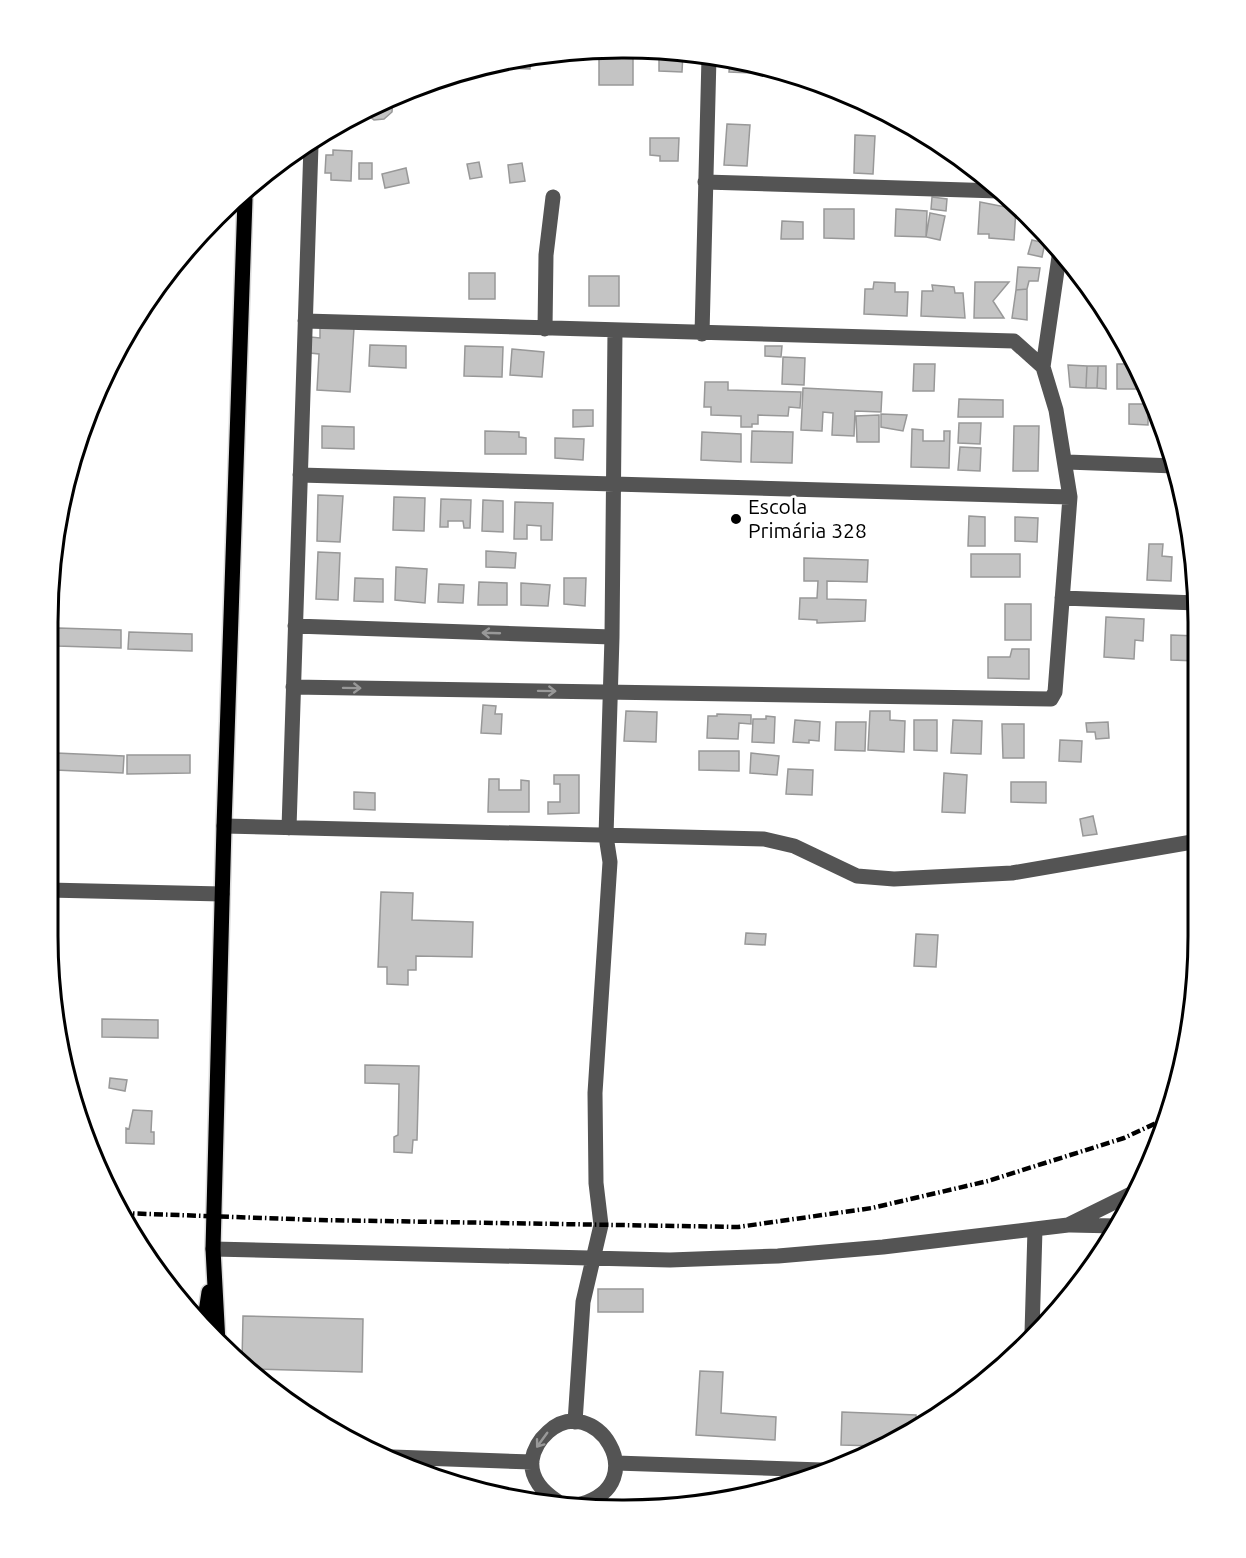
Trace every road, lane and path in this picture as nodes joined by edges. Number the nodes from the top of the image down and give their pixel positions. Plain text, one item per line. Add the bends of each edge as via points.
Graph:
1 (709, 65) edge
2 (311, 153) edge
3 (705, 182) junction
4 (985, 191) edge
5 (553, 197) dead end
6 (245, 205) edge
7 (1058, 264) edge
8 (305, 321) junction
9 (545, 329) junction
10 (615, 330) junction
11 (702, 334) junction
12 (1044, 367) junction
13 (1067, 462) junction
14 (1165, 466) edge
15 (300, 475) junction
16 (613, 484) junction
17 (1070, 497) junction
18 (1062, 598) junction
19 (1186, 603) edge
20 (296, 626) junction
21 (612, 637) junction
22 (293, 687) junction
23 (611, 692) junction
24 (224, 826) junction
25 (289, 828) junction
26 (606, 836) junction
27 (1187, 843) edge
28 (59, 890) edge
29 (222, 894) junction
30 (1122, 1198) edge
31 (1068, 1225) junction
32 (1106, 1227) edge
33 (1035, 1229) junction
34 (213, 1256) junction
35 (592, 1257) junction
36 (205, 1314) edge
37 (1032, 1323) edge
38 (217, 1326) edge
39 (575, 1422) junction
40 (409, 1458) edge
41 (532, 1462) junction
42 (616, 1463) junction
43 (806, 1469) edge
44 (547, 1495) edge
45 (596, 1499) edge

1 - 3 street
2 - 8 street
3 - 4 street
3 - 11 street
5 - 9 street via 546,255
6 - 24 main road
7 - 12 street
8 - 9 street
8 - 15 street
9 - 10 street
10 - 11 street
10 - 16 street
11 - 12 street via 1014,341
12 - 13 street
13 - 14 street
13 - 17 street
15 - 16 street
15 - 20 street
16 - 17 street
16 - 21 street
17 - 18 street
18 - 19 street
18 - 23 street via 1055,692 1051,699
21 -> 20 street
20 - 22 street
21 - 23 street
22 -> 23 street
22 - 25 street
23 - 26 street
24 - 25 street
24 - 29 main road
25 - 26 street
26 - 27 street via 765,839 794,846 857,876 894,879 1012,873
26 - 35 street via 610,862 595,1093 596,1183 601,1225
28 - 29 street
29 - 34 main road
30 - 31 street
31 - 32 street
31 - 33 street
33 - 35 street via 778,1256 670,1260
33 - 37 street
34 - 35 street
34 - 36 main road
34 - 38 main road
35 - 39 street via 583,1302
39 -> 41 street via 554,1426 538,1441
39 - 42 street via 596,1428 611,1442
40 - 41 street
41 - 44 street via 535,1479
42 - 43 street
42 - 45 street via 614,1478

